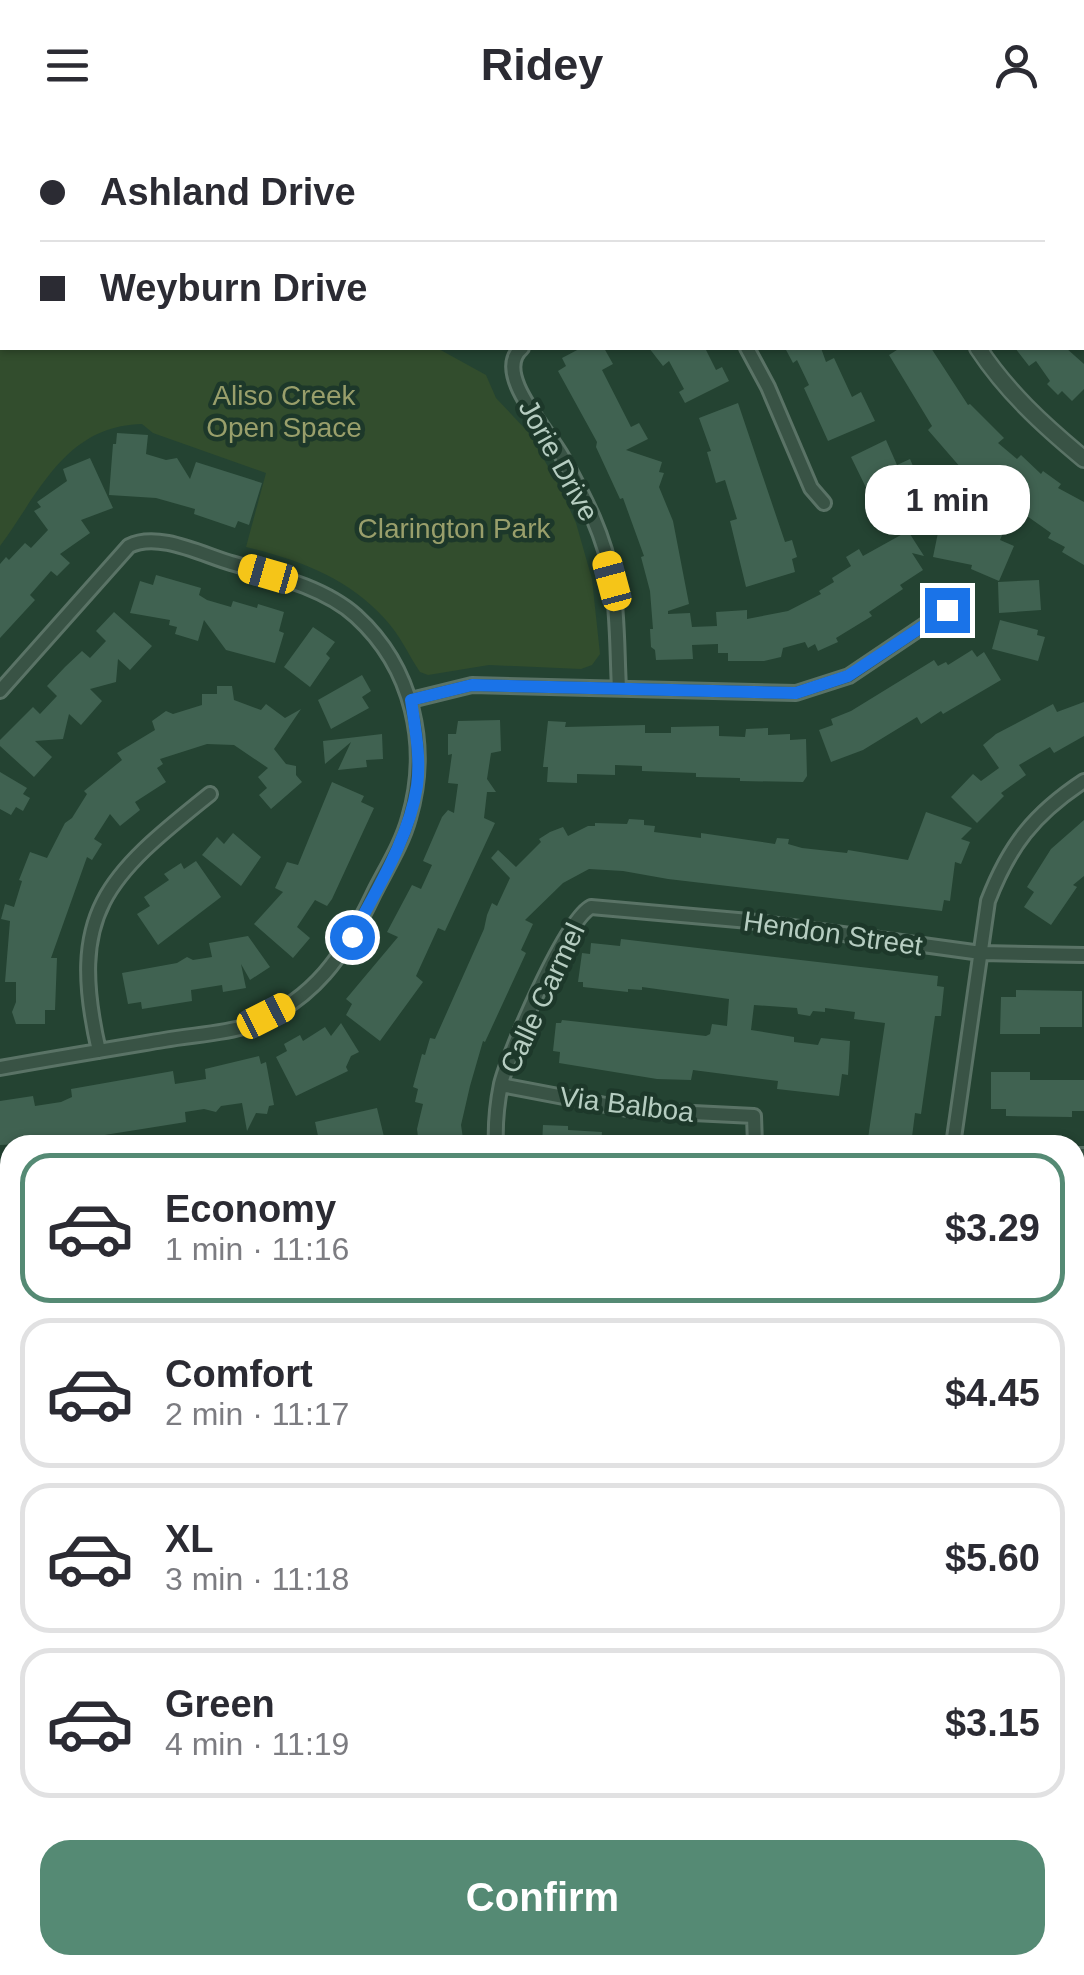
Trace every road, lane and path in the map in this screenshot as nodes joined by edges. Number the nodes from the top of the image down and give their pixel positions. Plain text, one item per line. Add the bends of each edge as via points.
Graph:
1 (519, 350) edge
2 (748, 350) edge
3 (979, 350) edge
4 (1084, 459) edge
5 (824, 503) dead end
6 (947, 610) dead end
7 (618, 688) junction
8 (0, 691) edge
9 (411, 700) junction
10 (1084, 781) edge
11 (210, 794) dead end
12 (584, 910) joint
13 (981, 952) junction
14 (1084, 954) edge
15 (98, 1050) junction
16 (0, 1068) edge
17 (501, 1085) junction
18 (497, 1135) edge
19 (754, 1135) edge
20 (954, 1135) edge

1 - 7 street, Jorie Drive via 511,370 517,386 596,520 612,581
2 - 5 street
3 - 4 street via 1028,410
6 - 7 street via 848,676 796,693
7 - 9 street via 472,685
8 - 9 street via 129,546 144,540 268,574 355,615 386,650
9 - 15 street via 419,751 408,822 326,976 246,1026
10 - 13 street via 1028,826 1002,864 988,901
11 - 15 street via 155,838 108,892 85,970
12 - 13 street, Hendon Street via 749,921
12 - 17 street, Calle Carmel via 564,939
13 - 14 street, Hendon Street
13 - 20 street
15 - 16 street
17 - 18 street, Calle Carmel
17 - 19 street, Via Balboa via 632,1110 754,1116

